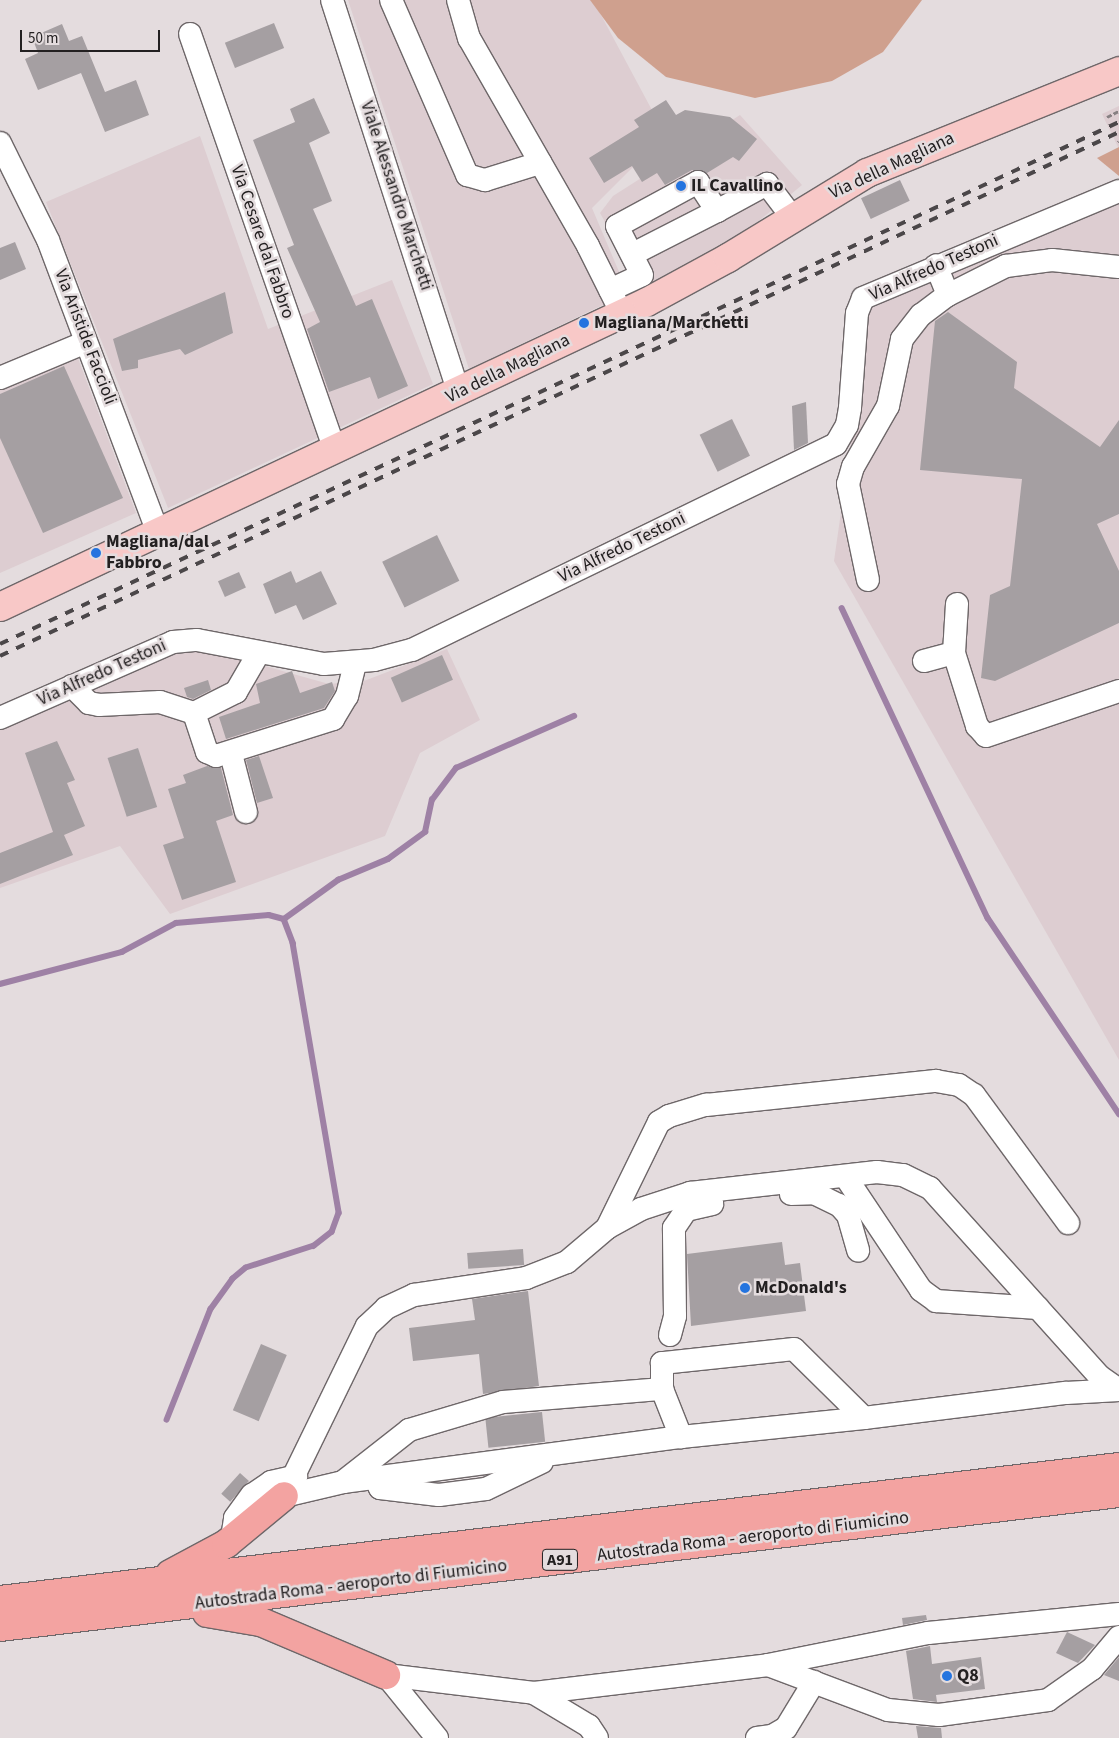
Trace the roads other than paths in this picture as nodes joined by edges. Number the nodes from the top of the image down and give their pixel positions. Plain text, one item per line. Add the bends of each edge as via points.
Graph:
1 (332, 0) edge
2 (391, 0) edge
3 (458, 0) edge
4 (190, 34) dead end
5 (1119, 71) edge
6 (0, 143) edge
7 (540, 163) junction
8 (1119, 191) edge
9 (717, 211) junction
10 (792, 217) junction
11 (633, 254) junction
12 (936, 265) junction
13 (1119, 267) edge
14 (948, 295) junction
15 (616, 302) junction
16 (86, 342) junction
17 (0, 378) edge
18 (458, 393) junction
19 (334, 450) junction
20 (159, 535) junction
21 (868, 580) dead end
22 (956, 604) dead end
23 (0, 607) edge
24 (954, 653) junction
25 (258, 654) junction
26 (924, 661) dead end
27 (355, 662) junction
28 (72, 686) junction
29 (1119, 691) edge
30 (194, 713) junction
31 (0, 718) edge
32 (231, 754) junction
33 (246, 812) dead end
34 (845, 1176) junction
35 (1068, 1222) dead end
36 (607, 1228) junction
37 (858, 1251) dead end
38 (1038, 1308) junction
39 (670, 1334) dead end
40 (662, 1389) junction
41 (1119, 1390) edge
42 (864, 1418) junction
43 (681, 1437) junction
44 (1119, 1467) edge
45 (343, 1482) junction
46 (290, 1486) junction
47 (1119, 1493) edge
48 (155, 1582) junction
49 (0, 1600) edge
50 (138, 1610) junction
51 (1119, 1614) edge
52 (0, 1627) edge
53 (1119, 1637) edge
54 (768, 1665) junction
55 (386, 1675) junction
56 (814, 1682) junction
57 (534, 1693) junction
58 (768, 1737) edge
59 (437, 1738) edge
60 (597, 1738) edge

1 - 18 street, Viale Alessandro Marchetti
2 - 7 street via 467,175 485,180
3 - 7 street via 470,38
4 - 19 street, Via Cesare dal Fabbro
5 - 10 main road, Via della Magliana via 918,150 867,173
6 - 16 street, Via Aristide Faccioli via 48,240
7 - 15 street
8 - 12 street, Via Alfredo Testoni
9 - 10 street via 767,184
9 - 11 street
9 - 11 street via 698,182 618,226
10 - 15 main road, Via della Magliana via 728,258
11 - 15 street via 642,275
12 - 14 street
12 - 27 street, Via Alfredo Testoni via 875,290 860,302 847,426 836,444 412,650
13 - 14 street via 1052,260 1006,266
14 - 21 street via 921,315 902,339 888,406 853,467 849,499
15 - 18 main road, Via della Magliana
16 - 17 street
16 - 20 street, Via Aristide Faccioli
18 - 19 main road, Via della Magliana
19 - 20 main road, Via della Magliana
20 - 23 main road, Via della Magliana
22 - 24 street
24 - 26 street
24 - 29 street via 977,726 986,736
25 - 27 street, Via Alfredo Testoni via 308,662
25 - 28 street, Via Alfredo Testoni via 197,640 173,642
25 - 30 street via 236,692
27 - 32 street via 347,696 333,718
28 - 30 street via 89,703 99,706 160,702
28 - 31 street, Via Alfredo Testoni
30 - 32 street via 207,752
32 - 33 street
34 - 36 street via 690,1193 642,1210
34 - 38 street via 876,1172 904,1175 930,1188
34 - 38 street via 921,1290 936,1301
35 - 36 street via 974,1095 959,1085 936,1081 706,1105 669,1116 659,1122
36 - 46 street via 567,1262 526,1278 414,1295 386,1308 367,1326 348,1360
37 - 39 street via 848,1215 828,1198 814,1193 686,1210 674,1228 675,1316
38 - 41 street via 1099,1376
40 - 42 street via 662,1363 794,1349
40 - 43 street
40 - 45 street via 504,1402 408,1430
41 - 42 street
42 - 43 street
43 - 45 street
44 - 48 highway, Autostrada Roma - aeroporto di Fiumicino / A91
45 - 46 street
46 - 48 highway via 232,1538
47 - 50 highway, Autostrada Roma - aeroporto di Fiumicino / A91
48 - 49 highway, Autostrada Roma - aeroporto di Fiumicino / A91
50 - 52 highway, Autostrada Roma - aeroporto di Fiumicino / A91
50 - 55 highway via 246,1618
51 - 54 street via 904,1636
53 - 56 street via 1092,1669 1048,1700 915,1715 888,1710
54 - 56 street
54 - 57 street
55 - 57 street
55 - 59 street
56 - 58 street via 786,1728
57 - 60 street via 589,1726

